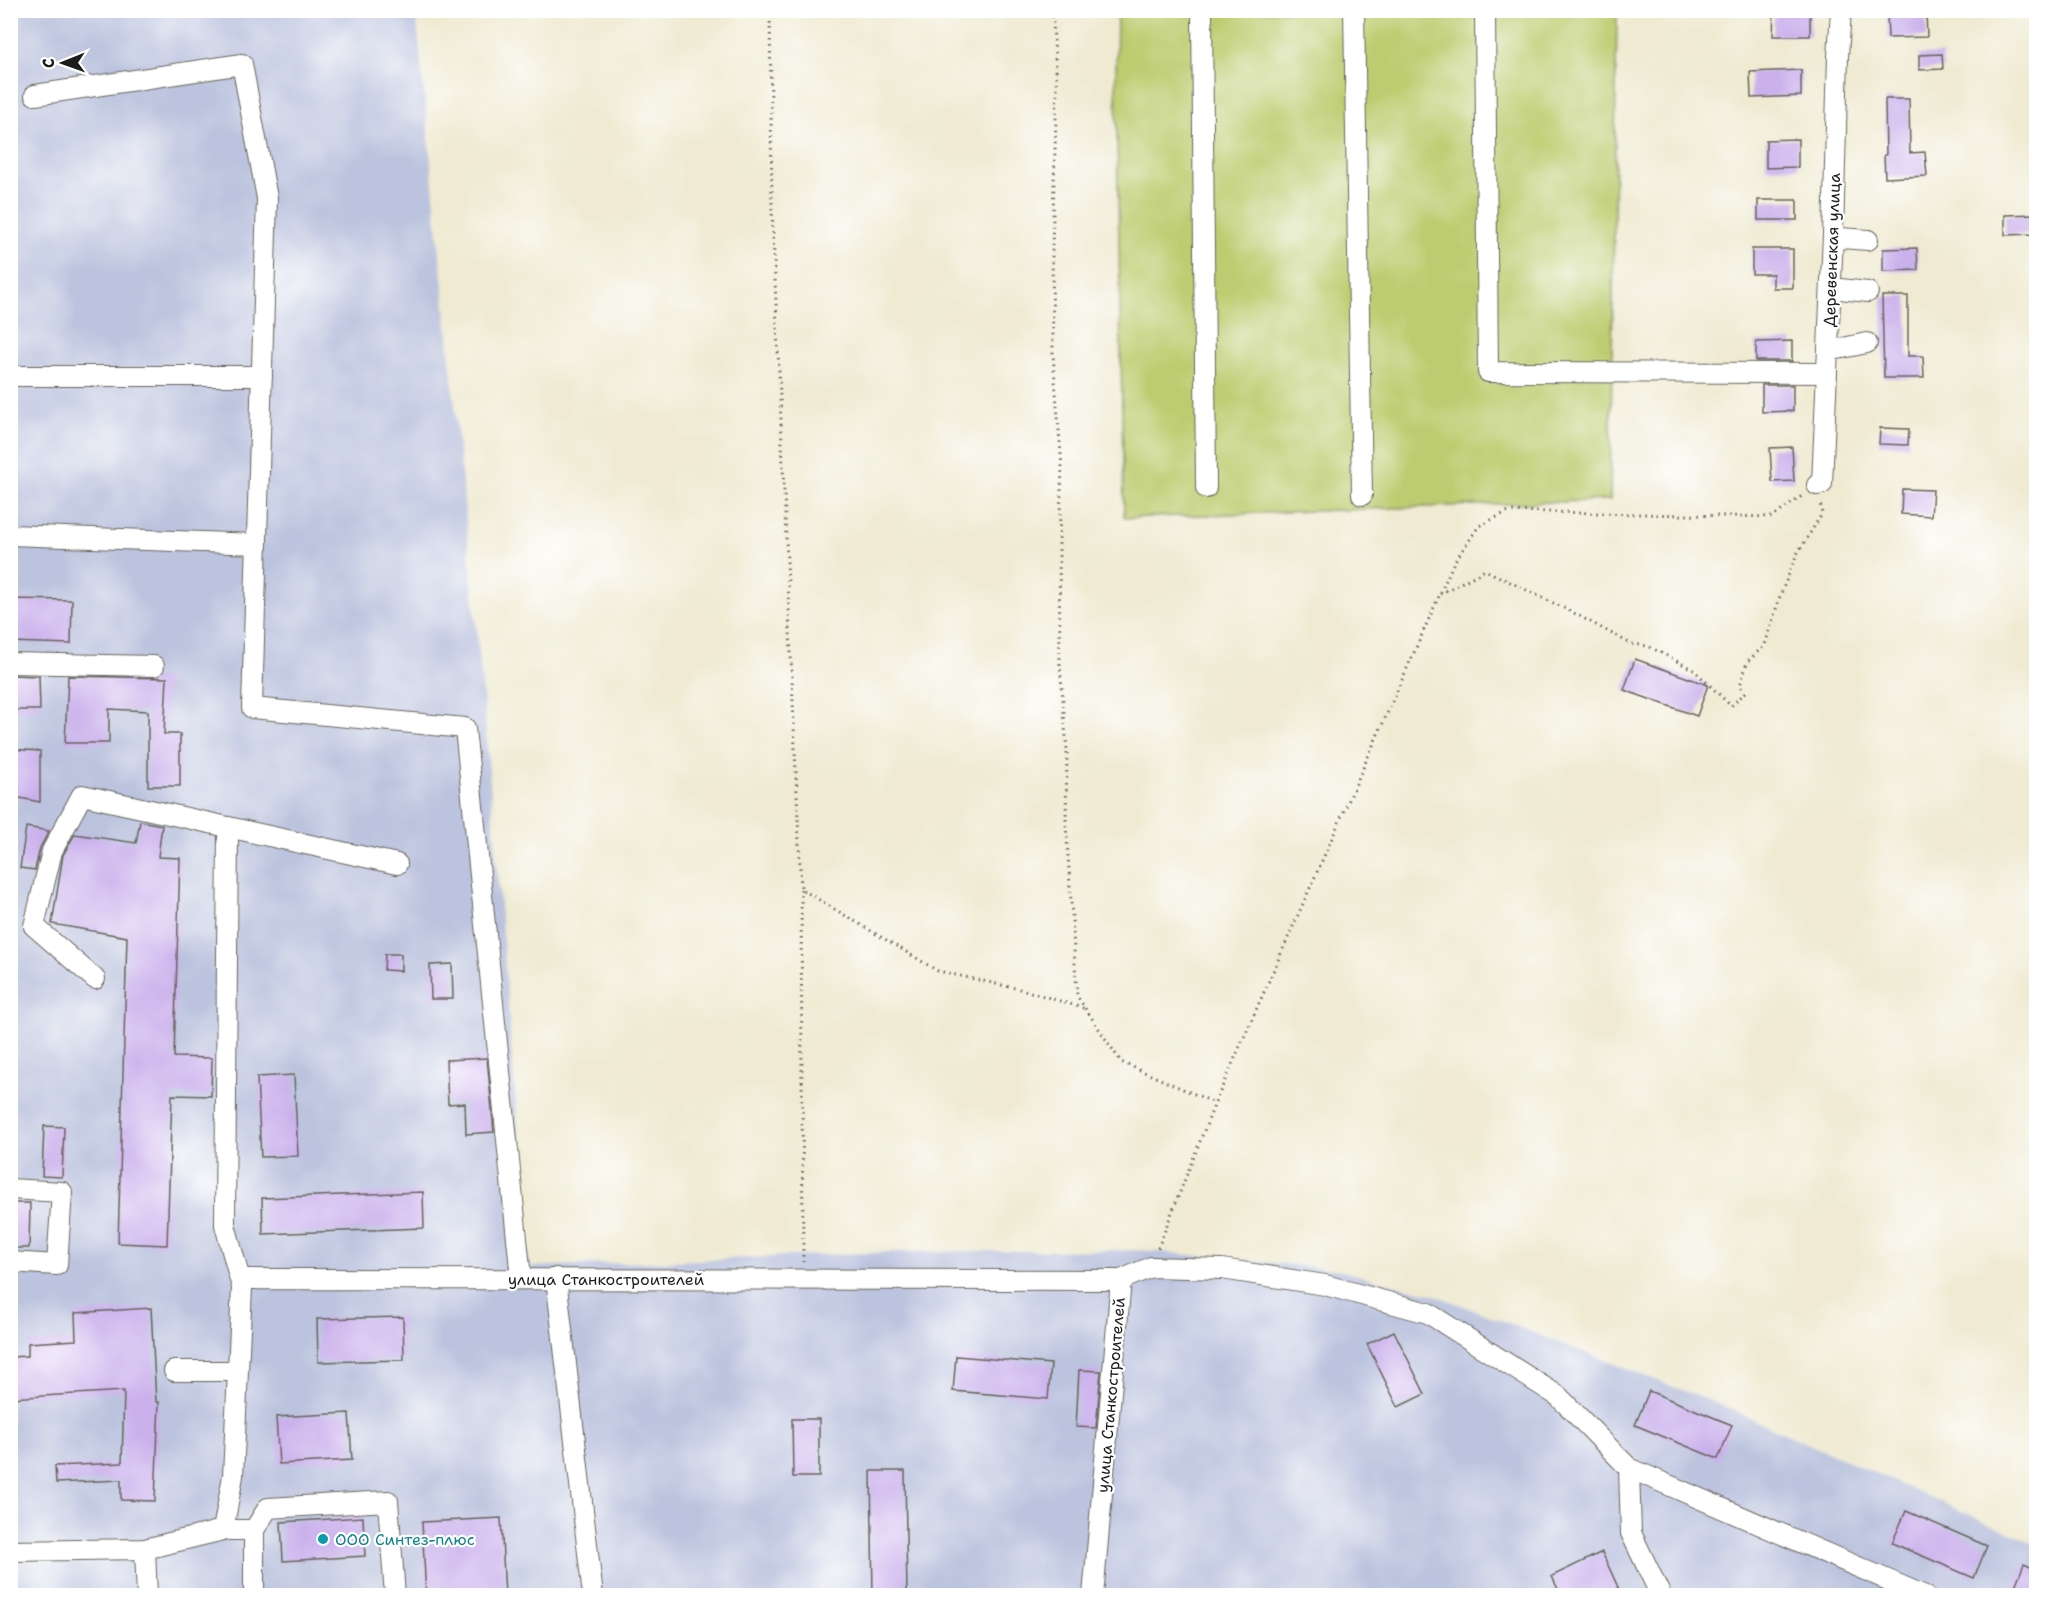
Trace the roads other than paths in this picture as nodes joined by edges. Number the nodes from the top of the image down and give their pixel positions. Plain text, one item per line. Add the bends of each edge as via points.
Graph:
1 (1202, 10) edge
2 (1354, 10) edge
3 (1485, 10) edge
4 (1841, 10) edge
5 (35, 95) dead end
6 (1833, 235) junction
7 (1868, 240) dead end
8 (1831, 288) junction
9 (1868, 292) dead end
10 (1867, 343) dead end
11 (1828, 351) junction
12 (1827, 373) junction
13 (10, 376) edge
14 (262, 376) junction
15 (1817, 485) road end
16 (1206, 488) dead end
17 (1362, 495) dead end
18 (10, 535) edge
19 (257, 544) junction
20 (10, 663) edge
21 (154, 666) dead end
22 (228, 827) junction
23 (397, 864) dead end
24 (94, 979) dead end
25 (10, 1189) edge
26 (10, 1262) edge
27 (521, 1278) junction
28 (556, 1278) junction
29 (1121, 1280) junction
30 (242, 1287) junction
31 (174, 1371) dead end
32 (237, 1371) junction
33 (1629, 1468) junction
34 (223, 1530) junction
35 (254, 1530) junction
36 (145, 1549) junction
37 (10, 1551) edge
38 (147, 1596) edge
39 (254, 1596) edge
40 (395, 1596) edge
41 (593, 1596) edge
42 (1093, 1596) edge
43 (1661, 1596) edge
44 (1925, 1596) edge

1 - 16 street
2 - 17 street
3 - 12 street via 1488,372
4 - 6 street, Деревенская улица
5 - 14 street via 242,64 267,198
6 - 7 street
6 - 8 street, Деревенская улица
8 - 9 street
8 - 11 street, Деревенская улица
10 - 11 street
11 - 12 street, Деревенская улица
12 - 15 street, Деревенская улица via 1822,484
13 - 14 street
14 - 19 street
18 - 19 street
19 - 27 street via 252,708 465,728
20 - 21 street
22 - 23 street
22 - 24 street via 82,795 52,851 34,926
22 - 30 street via 225,1225
25 - 26 street via 62,1192 57,1265
27 - 28 street, улица Станкостроителей
27 - 30 street, улица Станкостроителей via 241,1279
28 - 29 street, улица Станкостроителей
28 - 41 street
29 - 33 street via 1151,1268 1222,1269 1325,1285 1428,1313 1558,1396
29 - 42 street, улица Станкостроителей
30 - 32 street
31 - 32 street
32 - 34 street via 233,1476
33 - 43 street via 1632,1533
33 - 44 street
34 - 35 street
34 - 36 street
35 - 39 street
35 - 40 street via 268,1508 388,1501
36 - 37 street
36 - 38 street

